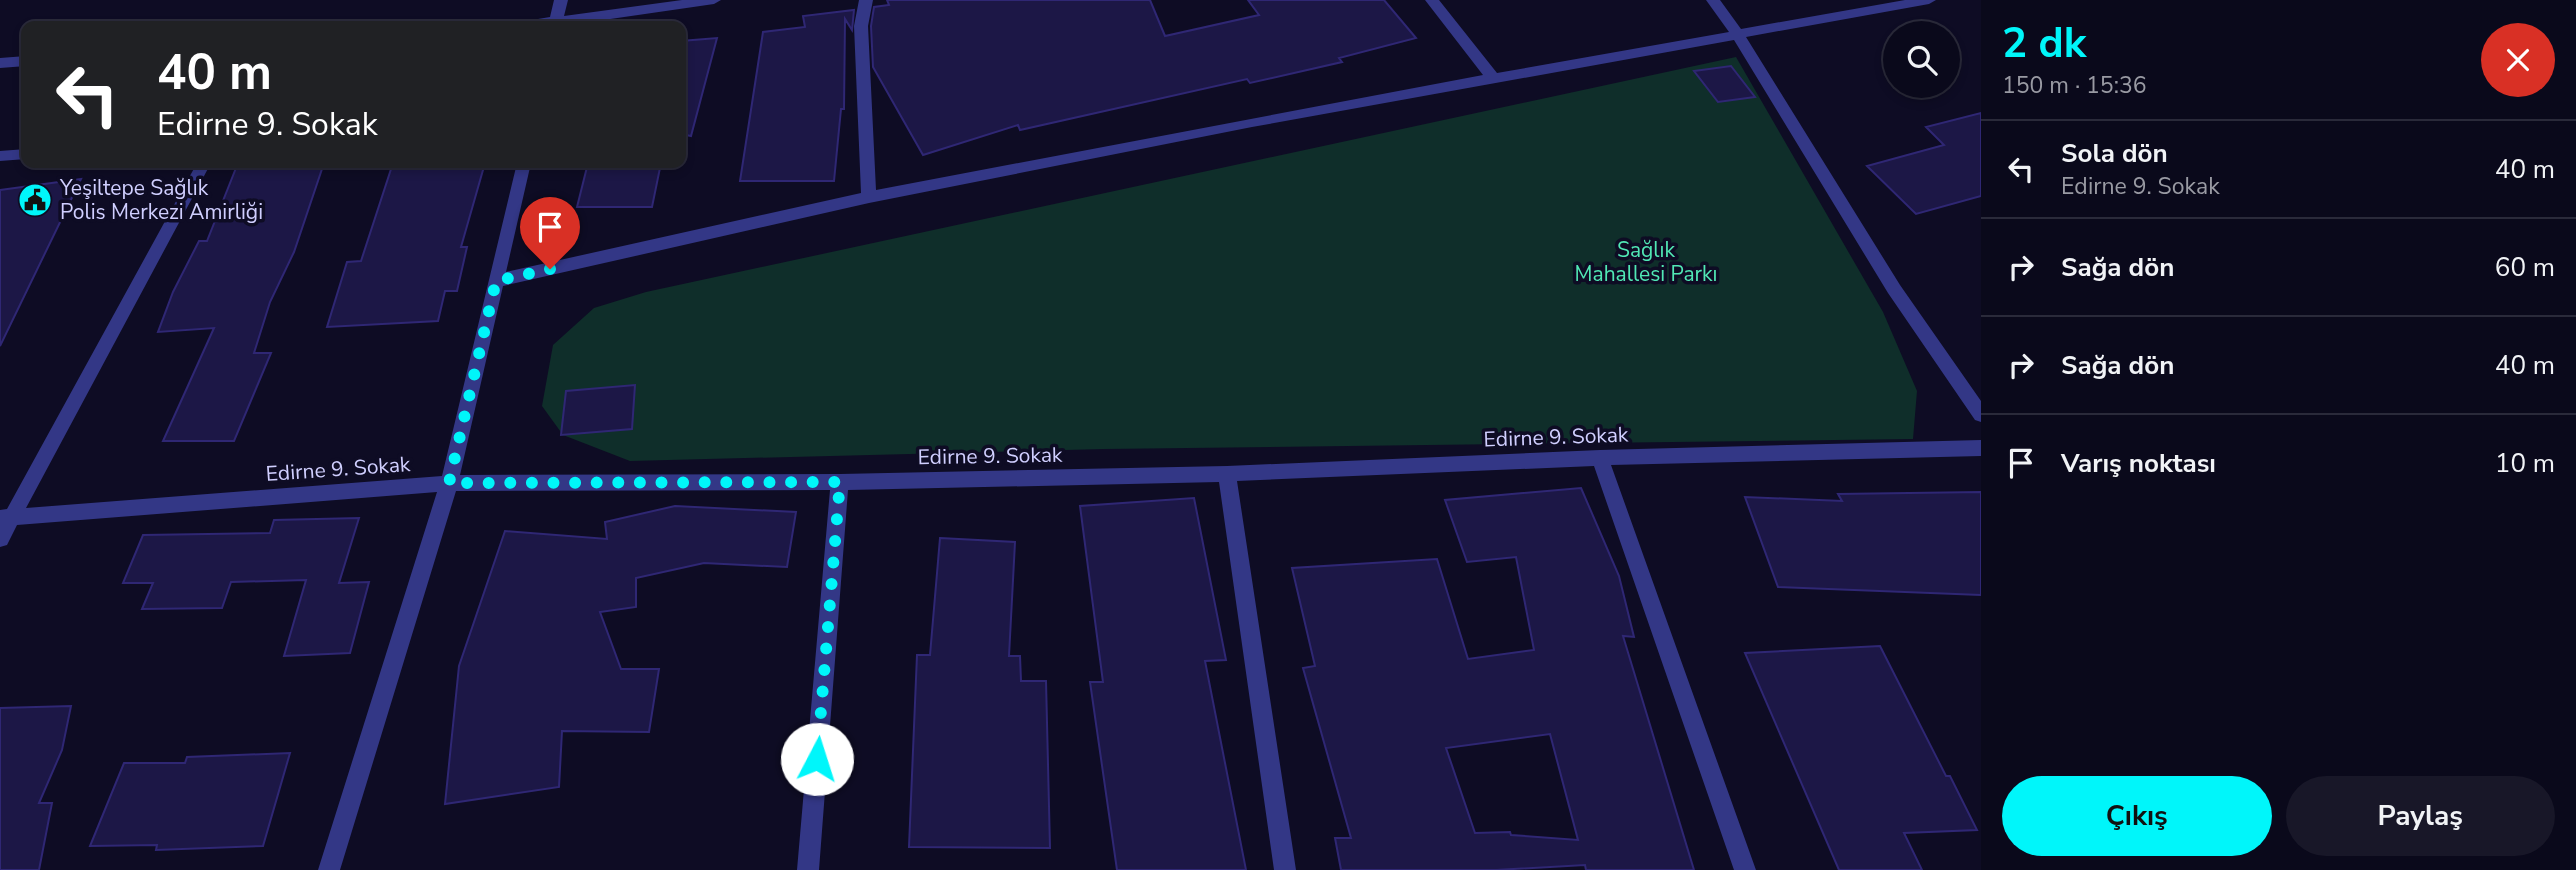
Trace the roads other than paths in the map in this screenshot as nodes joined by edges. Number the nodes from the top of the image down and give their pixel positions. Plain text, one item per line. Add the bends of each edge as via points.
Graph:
1 (561, 0) edge
2 (714, 0) edge
3 (866, 0) edge
4 (1432, 0) edge
5 (1713, 0) edge
6 (1929, 0) edge
7 (557, 21) edge
8 (581, 21) edge
9 (1736, 32) junction
10 (21, 61) edge
11 (0, 62) edge
12 (1492, 77) junction
13 (21, 154) edge
14 (0, 156) edge
15 (201, 168) edge
16 (523, 168) edge
17 (869, 197) junction
18 (496, 281) junction
19 (1981, 415) edge
20 (1981, 448) edge
21 (1600, 457) junction
22 (1227, 474) junction
23 (840, 482) junction
24 (449, 483) junction
25 (6, 518) edge
26 (0, 539) edge
27 (329, 870) edge
28 (808, 870) edge
29 (1285, 870) edge
30 (1745, 870) edge

1 - 7 street
2 - 8 street
3 - 17 street via 861,26
4 - 12 street
5 - 9 street
6 - 9 street
9 - 12 street
9 - 19 street via 1894,289
10 - 11 street
12 - 17 street
13 - 14 street
15 - 25 street
16 - 18 street
17 - 18 street
18 - 24 street
20 - 21 street, Edirne 9. Sokak
21 - 22 street, Edirne 9. Sokak
21 - 30 street
22 - 23 street, Edirne 9. Sokak
22 - 29 street
23 - 24 street, Edirne 9. Sokak
23 - 28 street
24 - 25 street, Edirne 9. Sokak
24 - 27 street
25 - 26 street

